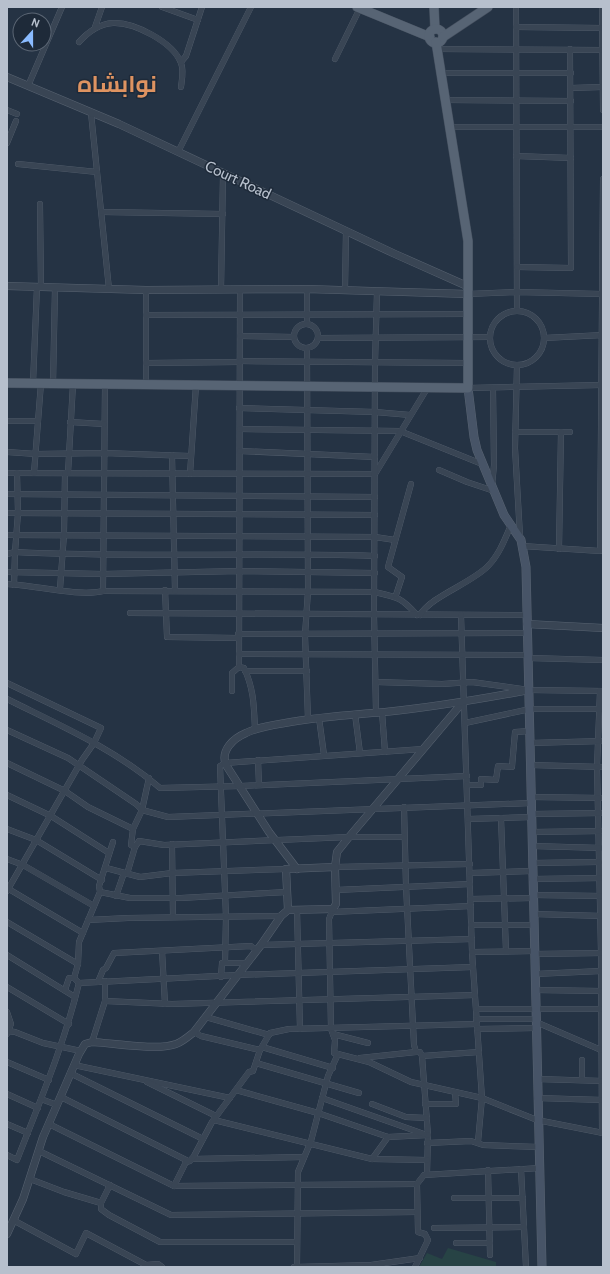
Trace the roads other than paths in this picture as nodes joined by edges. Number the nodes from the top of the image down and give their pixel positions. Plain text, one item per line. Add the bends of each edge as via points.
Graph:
1 (62, 7) edge
2 (102, 7) edge
3 (162, 7) edge
4 (202, 7) edge
5 (251, 7) edge
6 (488, 7) edge
7 (516, 7) edge
8 (602, 7) edge
9 (358, 8) edge
10 (433, 8) edge
11 (198, 20) junction
12 (516, 27) junction
13 (95, 28) junction
14 (602, 28) junction
15 (436, 39) junction
16 (79, 42) dead end
17 (516, 48) junction
18 (570, 49) junction
19 (602, 50) junction
20 (335, 59) dead end
21 (181, 62) junction
22 (516, 72) junction
23 (571, 72) junction
24 (441, 73) junction
25 (7, 77) edge
26 (28, 86) junction
27 (181, 87) dead end
28 (602, 87) edge
29 (571, 88) junction
30 (445, 100) junction
31 (516, 101) junction
32 (571, 101) junction
33 (7, 110) edge
34 (603, 110) edge
35 (91, 113) junction
36 (17, 114) dead end
37 (16, 121) dead end
38 (451, 127) junction
39 (516, 127) junction
40 (572, 127) junction
41 (603, 127) edge
42 (7, 143) edge
43 (178, 152) junction
44 (516, 156) junction
45 (571, 158) junction
46 (18, 164) dead end
47 (97, 172) junction
48 (223, 174) junction
49 (603, 179) edge
50 (40, 204) dead end
51 (102, 212) junction
52 (223, 214) junction
53 (346, 231) junction
54 (517, 267) junction
55 (7, 286) edge
56 (39, 287) junction
57 (55, 288) junction
58 (307, 289) junction
59 (109, 290) junction
60 (146, 290) junction
61 (221, 290) junction
62 (240, 290) junction
63 (345, 290) junction
64 (467, 290) junction
65 (378, 292) junction
66 (516, 292) junction
67 (602, 294) junction
68 (517, 311) junction
69 (308, 314) junction
70 (377, 314) junction
71 (468, 314) junction
72 (146, 315) junction
73 (240, 315) junction
74 (307, 324) junction
75 (240, 336) junction
76 (602, 336) edge
77 (294, 337) junction
78 (490, 337) junction
79 (318, 338) junction
80 (467, 338) junction
81 (544, 338) junction
82 (376, 339) junction
83 (307, 348) junction
84 (239, 362) junction
85 (306, 362) junction
86 (146, 363) junction
87 (375, 363) junction
88 (467, 363) junction
89 (518, 365) junction
90 (7, 383) edge
91 (37, 383) junction
92 (53, 384) junction
93 (73, 384) junction
94 (105, 385) junction
95 (146, 385) junction
96 (196, 385) junction
97 (239, 385) junction
98 (601, 385) junction
99 (306, 386) junction
100 (375, 387) junction
101 (428, 387) junction
102 (468, 388) junction
103 (493, 388) junction
104 (517, 388) junction
105 (239, 408) junction
106 (306, 410) junction
107 (375, 412) junction
108 (410, 415) junction
109 (38, 420) junction
110 (7, 421) edge
111 (70, 422) junction
112 (104, 424) junction
113 (240, 429) junction
114 (306, 430) junction
115 (375, 430) junction
116 (400, 431) junction
117 (515, 432) junction
118 (561, 432) junction
119 (570, 432) dead end
120 (240, 451) junction
121 (7, 452) edge
122 (68, 453) junction
123 (104, 453) junction
124 (36, 454) junction
125 (306, 454) junction
126 (172, 455) junction
127 (190, 456) junction
128 (375, 457) junction
129 (482, 464) junction
130 (439, 470) dead end
131 (7, 472) edge
132 (17, 473) junction
133 (34, 473) junction
134 (66, 473) junction
135 (172, 473) junction
136 (240, 473) junction
137 (307, 473) junction
138 (104, 474) junction
139 (190, 474) junction
140 (375, 474) junction
141 (411, 484) dead end
142 (493, 490) junction
143 (7, 494) edge
144 (18, 494) junction
145 (65, 494) junction
146 (103, 494) junction
147 (172, 495) junction
148 (240, 495) junction
149 (306, 496) junction
150 (375, 497) junction
151 (7, 513) edge
152 (18, 513) junction
153 (65, 514) junction
154 (172, 514) junction
155 (240, 514) junction
156 (103, 515) junction
157 (306, 515) junction
158 (375, 515) junction
159 (512, 525) junction
160 (64, 534) junction
161 (7, 535) edge
162 (16, 535) junction
163 (173, 535) junction
164 (103, 536) junction
165 (240, 536) junction
166 (307, 537) junction
167 (375, 537) junction
168 (395, 540) junction
169 (521, 543) junction
170 (559, 549) junction
171 (15, 552) junction
172 (307, 553) junction
173 (7, 554) edge
174 (63, 554) junction
175 (174, 554) junction
176 (240, 554) junction
177 (103, 555) junction
178 (375, 556) junction
179 (240, 571) junction
180 (7, 572) edge
181 (15, 572) junction
182 (174, 572) junction
183 (307, 572) junction
184 (61, 573) junction
185 (375, 573) junction
186 (103, 574) junction
187 (7, 584) edge
188 (14, 585) junction
189 (60, 589) junction
190 (165, 590) junction
191 (103, 591) junction
192 (175, 591) junction
193 (240, 591) junction
194 (308, 591) junction
195 (374, 592) junction
196 (396, 595) junction
197 (130, 613) dead end
198 (166, 614) junction
199 (239, 614) junction
200 (374, 614) junction
201 (306, 615) junction
202 (418, 615) junction
203 (461, 615) junction
204 (527, 616) junction
205 (528, 624) junction
206 (603, 628) edge
207 (527, 633) junction
208 (461, 634) junction
209 (305, 635) junction
210 (375, 635) junction
211 (238, 636) junction
212 (239, 654) junction
213 (307, 655) junction
214 (376, 655) junction
215 (462, 655) junction
216 (528, 656) junction
217 (603, 660) edge
218 (239, 667) junction
219 (245, 671) junction
220 (307, 671) junction
221 (376, 682) junction
222 (7, 683) edge
223 (463, 683) junction
224 (530, 690) junction
225 (602, 691) edge
226 (232, 692) dead end
227 (7, 699) edge
228 (463, 702) junction
229 (530, 709) junction
230 (601, 709) edge
231 (379, 712) junction
232 (355, 714) junction
233 (319, 718) junction
234 (308, 719) junction
235 (465, 723) junction
236 (7, 730) edge
237 (254, 730) junction
238 (530, 731) junction
239 (601, 741) edge
240 (94, 743) junction
241 (530, 743) junction
242 (423, 749) junction
243 (385, 752) junction
244 (360, 753) junction
245 (324, 755) junction
246 (258, 760) junction
247 (7, 763) edge
248 (225, 763) junction
249 (531, 765) junction
250 (78, 766) junction
251 (600, 767) edge
252 (467, 776) junction
253 (149, 778) junction
254 (395, 780) junction
255 (259, 785) junction
256 (241, 786) junction
257 (467, 786) junction
258 (221, 787) junction
259 (65, 791) junction
260 (7, 795) edge
261 (601, 798) edge
262 (531, 800) junction
263 (468, 805) junction
264 (404, 807) junction
265 (372, 809) junction
266 (142, 810) junction
267 (601, 813) edge
268 (258, 814) junction
269 (532, 815) junction
270 (51, 816) junction
271 (222, 816) junction
272 (502, 818) junction
273 (468, 819) junction
274 (7, 829) edge
275 (133, 829) junction
276 (601, 831) edge
277 (532, 832) junction
278 (349, 836) junction
279 (404, 837) junction
280 (275, 840) junction
281 (37, 841) junction
282 (113, 842) dead end
283 (224, 842) junction
284 (172, 844) junction
285 (532, 846) junction
286 (135, 847) junction
287 (601, 848) edge
288 (109, 853) junction
289 (600, 858) edge
290 (7, 859) edge
291 (532, 863) junction
292 (470, 864) junction
293 (23, 865) junction
294 (406, 865) junction
295 (335, 867) junction
296 (106, 868) junction
297 (286, 869) junction
298 (297, 869) junction
299 (503, 871) junction
300 (224, 872) junction
301 (125, 873) junction
302 (470, 873) junction
303 (172, 874) junction
304 (532, 875) junction
305 (601, 878) edge
306 (102, 880) junction
307 (470, 884) junction
308 (406, 886) junction
309 (8, 890) edge
310 (336, 890) junction
311 (100, 892) junction
312 (287, 892) junction
313 (225, 895) junction
314 (116, 896) junction
315 (601, 896) edge
316 (533, 897) junction
317 (172, 898) junction
318 (504, 898) junction
319 (470, 899) junction
320 (94, 906) junction
321 (471, 906) junction
322 (407, 909) junction
323 (288, 910) junction
324 (297, 910) junction
325 (332, 910) junction
326 (533, 914) junction
327 (281, 916) junction
328 (602, 916) edge
329 (173, 917) junction
330 (226, 917) junction
331 (88, 920) junction
332 (7, 922) edge
333 (471, 925) junction
334 (534, 925) junction
335 (505, 926) junction
336 (82, 933) junction
337 (472, 939) junction
338 (408, 942) junction
339 (330, 943) junction
340 (298, 944) junction
341 (226, 948) junction
342 (259, 948) junction
343 (162, 951) junction
344 (506, 951) junction
345 (472, 952) junction
346 (534, 953) junction
347 (602, 954) edge
348 (7, 955) edge
349 (225, 962) junction
350 (246, 963) junction
351 (78, 964) junction
352 (473, 967) junction
353 (409, 969) junction
354 (331, 972) junction
355 (299, 973) junction
356 (602, 973) edge
357 (535, 974) junction
358 (237, 975) junction
359 (221, 977) junction
360 (74, 978) junction
361 (163, 979) junction
362 (105, 981) junction
363 (98, 982) junction
364 (78, 983) junction
365 (7, 987) edge
366 (65, 990) junction
367 (535, 990) junction
368 (601, 991) junction
369 (475, 995) junction
370 (75, 997) junction
371 (411, 997) junction
372 (332, 1000) junction
373 (105, 1001) junction
374 (300, 1001) junction
375 (165, 1004) junction
376 (216, 1004) junction
377 (476, 1009) junction
378 (535, 1009) junction
379 (601, 1009) junction
380 (7, 1012) edge
381 (206, 1017) junction
382 (8, 1021) edge
383 (536, 1023) junction
384 (69, 1024) junction
385 (477, 1024) junction
386 (413, 1026) junction
387 (300, 1029) junction
388 (332, 1031) junction
389 (7, 1032) edge
390 (194, 1032) junction
391 (269, 1035) junction
392 (92, 1042) junction
393 (368, 1043) dead end
394 (61, 1046) junction
395 (602, 1047) edge
396 (261, 1048) junction
397 (81, 1051) junction
398 (416, 1052) junction
399 (479, 1052) junction
400 (338, 1054) junction
401 (422, 1056) junction
402 (356, 1059) junction
403 (582, 1060) dead end
404 (602, 1061) edge
405 (7, 1062) edge
406 (256, 1063) junction
407 (74, 1064) junction
408 (333, 1068) junction
409 (70, 1073) junction
410 (138, 1078) junction
411 (537, 1079) junction
412 (49, 1080) junction
413 (582, 1080) junction
414 (602, 1081) edge
415 (327, 1083) junction
416 (423, 1084) junction
417 (236, 1090) junction
418 (455, 1092) junction
419 (359, 1093) dead end
420 (7, 1094) edge
421 (61, 1097) junction
422 (230, 1098) junction
423 (322, 1098) junction
424 (482, 1098) junction
425 (537, 1098) junction
426 (42, 1099) junction
427 (602, 1100) edge
428 (372, 1104) dead end
429 (426, 1104) junction
430 (57, 1105) junction
431 (38, 1108) junction
432 (318, 1113) junction
433 (406, 1116) junction
434 (215, 1118) junction
435 (427, 1118) junction
436 (537, 1120) junction
437 (602, 1120) edge
438 (7, 1124) edge
439 (49, 1124) junction
440 (402, 1127) junction
441 (28, 1133) junction
442 (602, 1133) edge
443 (428, 1135) junction
444 (388, 1137) junction
445 (203, 1139) junction
446 (478, 1142) junction
447 (427, 1143) junction
448 (309, 1144) junction
449 (539, 1147) junction
450 (39, 1151) junction
451 (7, 1155) edge
452 (304, 1157) junction
453 (372, 1159) junction
454 (190, 1160) junction
455 (427, 1160) junction
456 (540, 1168) junction
457 (522, 1169) junction
458 (488, 1170) junction
459 (427, 1174) junction
460 (30, 1179) junction
461 (417, 1184) junction
462 (110, 1185) junction
463 (297, 1185) junction
464 (174, 1186) junction
465 (454, 1198) dead end
466 (489, 1198) junction
467 (523, 1198) junction
468 (102, 1203) junction
469 (418, 1212) junction
470 (297, 1214) junction
471 (13, 1220) junction
472 (524, 1227) junction
473 (434, 1228) dead end
474 (490, 1228) junction
475 (7, 1234) edge
476 (297, 1242) junction
477 (456, 1243) dead end
478 (490, 1243) junction
479 (490, 1255) dead end
480 (420, 1258) junction
481 (373, 1266) edge
482 (162, 1267) edge
483 (296, 1267) edge
484 (415, 1267) edge
485 (526, 1267) edge
486 (542, 1267) edge

1 - 26 street
2 - 13 street
3 - 11 street
4 - 11 street
5 - 43 street
6 - 15 main road via 454,31
7 - 12 street
8 - 14 street
9 - 15 main road
9 - 20 street
10 - 15 main road
11 - 21 street via 186,56
12 - 14 street
12 - 17 street
13 - 16 street
13 - 21 street via 112,23 134,26 157,37
14 - 19 street
15 - 17 street
15 - 24 main road
17 - 18 street
17 - 22 street
18 - 19 street
18 - 23 street
19 - 28 street
21 - 27 street
22 - 23 street
22 - 24 street
22 - 31 street
23 - 29 street
24 - 30 main road
25 - 26 street, Court Road
26 - 35 street, Court Road
28 - 29 street
28 - 34 street
29 - 32 street
30 - 31 street
30 - 38 main road
31 - 32 street
31 - 39 street
32 - 40 street
33 - 36 street
35 - 43 street, Court Road
35 - 47 street
37 - 42 street
38 - 39 street
38 - 64 main road via 468,241
39 - 40 street
39 - 44 street
40 - 41 street
40 - 45 street
43 - 48 street, Court Road
44 - 45 street
44 - 54 street
45 - 54 street via 571,268
46 - 47 street
47 - 51 street
48 - 52 street
48 - 53 street, Court Road
49 - 67 street
50 - 56 street
51 - 52 street
51 - 59 street
52 - 61 street
53 - 63 street
53 - 64 street, Court Road
54 - 66 street
55 - 56 street
56 - 57 street
56 - 91 street
57 - 59 street
57 - 92 street
58 - 62 street
58 - 63 street
58 - 69 street
59 - 60 street
60 - 61 street
60 - 72 street
61 - 62 street
62 - 73 street
63 - 65 street
64 - 65 street
64 - 66 street
64 - 71 main road
65 - 70 street
66 - 67 street
66 - 68 street
67 - 76 street
68 - 78 street via 498,318 492,325
68 - 81 street via 536,319
69 - 70 street
69 - 73 street
69 - 74 street
70 - 71 street
70 - 82 street
71 - 80 main road
72 - 73 street
72 - 86 street
73 - 75 street
74 - 77 street via 297,328
74 - 79 street via 317,330
75 - 77 street
75 - 84 street
76 - 81 street
76 - 98 street
77 - 83 street via 299,345
78 - 80 street
78 - 89 street via 496,356 503,362
79 - 82 street
79 - 83 street via 314,345
80 - 82 street
80 - 88 main road
81 - 89 street via 541,351 536,358
82 - 87 street
83 - 85 street
84 - 85 street
84 - 86 street
84 - 97 street
85 - 87 street
85 - 99 street
86 - 95 street
87 - 88 street
87 - 100 street
88 - 102 main road
89 - 104 street
90 - 91 main road
91 - 92 main road
91 - 109 street
92 - 93 main road
93 - 94 main road
93 - 111 street
94 - 95 main road
94 - 112 street
95 - 96 main road
96 - 97 main road
96 - 127 street
97 - 99 main road
97 - 105 street
98 - 104 street
98 - 170 street via 600,551
99 - 100 main road
99 - 106 street
100 - 101 main road
100 - 107 street
101 - 102 main road
101 - 108 street
102 - 103 street
102 - 129 main road via 474,437
103 - 104 street
103 - 142 street
104 - 117 street
105 - 106 street
105 - 113 street
106 - 107 street
106 - 114 street
107 - 108 street
107 - 115 street
108 - 116 street
109 - 110 street
109 - 124 street
111 - 112 street
111 - 122 street
112 - 123 street
113 - 114 street
113 - 120 street
114 - 115 street
114 - 125 street
115 - 116 street
115 - 128 street
116 - 129 street
116 - 140 street
117 - 118 street
117 - 169 street via 518,528
118 - 119 street
118 - 170 street
120 - 125 street
120 - 136 street
121 - 124 street
122 - 123 street
122 - 124 street
122 - 134 street
123 - 126 street
123 - 138 street
124 - 133 street
125 - 128 street
125 - 137 street
126 - 127 street
126 - 135 street
127 - 139 street
128 - 140 street
129 - 142 main road
130 - 142 street
131 - 132 street
132 - 133 street
132 - 144 street
133 - 134 street
134 - 138 street
134 - 145 street
135 - 138 street
135 - 139 street
135 - 147 street
136 - 137 street
136 - 139 street
136 - 148 street
137 - 140 street
137 - 149 street
138 - 146 street
140 - 150 street
141 - 168 street
142 - 159 main road via 504,515
143 - 144 street
144 - 145 street
144 - 152 street
145 - 146 street
145 - 153 street
146 - 147 street
146 - 156 street
147 - 148 street
147 - 154 street
148 - 149 street
148 - 155 street
149 - 150 street
149 - 157 street
150 - 158 street
151 - 152 street
152 - 153 street
152 - 162 street
153 - 156 street
153 - 160 street
154 - 155 street
154 - 156 street
154 - 163 street
155 - 157 street
155 - 165 street
156 - 164 street
157 - 158 street
157 - 166 street
158 - 167 street
159 - 169 main road
159 - 202 street via 496,557 488,566
160 - 162 street
160 - 164 street
160 - 174 street
161 - 162 street
162 - 171 street
163 - 164 street
163 - 165 street
163 - 175 street
164 - 177 street
165 - 166 street
165 - 176 street
166 - 167 street
166 - 172 street
167 - 168 street
167 - 178 street
168 - 196 street via 388,567 402,577
169 - 170 street
169 - 204 main road via 526,567
171 - 173 street
171 - 174 street
171 - 181 street
172 - 176 street
172 - 178 street
172 - 183 street
174 - 177 street
174 - 184 street
175 - 176 street
175 - 177 street
175 - 182 street
176 - 179 street
177 - 186 street
178 - 185 street
179 - 182 street
179 - 183 street
179 - 193 street
180 - 181 street
181 - 184 street
181 - 188 street
182 - 186 street
182 - 192 street
183 - 185 street
183 - 194 street
184 - 186 street
184 - 189 street
185 - 195 street
186 - 191 street
187 - 188 street
188 - 189 street
189 - 191 street via 78,592
190 - 191 street
190 - 192 street
190 - 198 street
192 - 193 street
193 - 194 street
193 - 199 street
194 - 195 street
194 - 201 street
195 - 196 street
195 - 200 street
196 - 202 street
197 - 198 street
198 - 199 street
198 - 211 street via 167,637
199 - 201 street
199 - 211 street
200 - 201 street
200 - 202 street
200 - 210 street
201 - 209 street
202 - 203 street
203 - 204 street
203 - 208 street
204 - 205 main road
205 - 206 street
205 - 207 main road
207 - 208 street
207 - 216 main road
208 - 210 street
208 - 215 street
209 - 210 street
209 - 211 street
209 - 213 street
210 - 214 street
211 - 212 street
212 - 213 street
212 - 218 street
213 - 214 street
213 - 220 street
214 - 215 street
214 - 221 street
215 - 216 street
215 - 223 street
216 - 217 street
216 - 224 main road
218 - 219 street
218 - 226 street via 232,673
219 - 220 street
219 - 237 street via 254,697
220 - 234 street
221 - 223 street
221 - 231 street
222 - 240 street via 101,728
223 - 224 street
223 - 228 street
224 - 225 street
224 - 228 street
224 - 229 main road
225 - 230 street
227 - 240 street
228 - 231 street
228 - 235 street
228 - 242 street
229 - 230 street
229 - 235 street
229 - 238 main road
230 - 239 street
231 - 232 street
231 - 243 street
232 - 233 street
232 - 244 street
233 - 234 street
233 - 245 street
234 - 237 street
235 - 252 street
236 - 250 street via 68,758
237 - 248 street via 231,742 225,754
238 - 241 main road
238 - 257 street via 515,732 512,766 498,766 496,780 481,779 481,785
239 - 241 street
239 - 251 street
240 - 250 street
240 - 253 street
241 - 249 main road
242 - 243 street
242 - 254 street
243 - 244 street
244 - 245 street
245 - 246 street
246 - 248 street
246 - 255 street
247 - 259 street
248 - 256 street
248 - 258 street via 220,766
249 - 251 street
249 - 262 main road
250 - 259 street
250 - 266 street
251 - 261 street
252 - 254 street
252 - 257 street
253 - 258 street via 160,788
253 - 266 street
254 - 255 street
254 - 265 street
255 - 256 street
256 - 258 street
256 - 268 street
257 - 263 street
258 - 271 street
259 - 270 street
259 - 275 street via 88,807
260 - 270 street
261 - 262 street
261 - 267 street
262 - 263 street
262 - 269 main road
263 - 264 street
263 - 273 street
264 - 265 street
264 - 279 street
265 - 268 street
265 - 278 street
266 - 271 street via 168,817
266 - 275 street
267 - 269 street
267 - 276 street
268 - 271 street
268 - 280 street
269 - 272 street
269 - 277 main road
270 - 281 street
270 - 288 street
271 - 283 street
272 - 273 street
272 - 299 street
273 - 292 street
274 - 281 street
275 - 286 street via 131,845
276 - 277 street
276 - 287 street
277 - 285 main road
278 - 279 street
278 - 280 street
278 - 295 street via 338,852
279 - 294 street
280 - 283 street
280 - 298 street
281 - 293 street
281 - 306 street
282 - 288 street
283 - 284 street
283 - 300 street
284 - 286 street via 139,841
284 - 303 street
285 - 287 street
285 - 291 main road
286 - 301 street
287 - 289 street
288 - 296 street
289 - 291 street
289 - 305 street
290 - 293 street
291 - 304 main road
292 - 294 street
292 - 302 street
293 - 309 street
293 - 320 street
294 - 295 street
294 - 308 street
295 - 298 street
295 - 310 street
296 - 301 street
296 - 306 street
297 - 298 street
297 - 300 street
297 - 312 street
299 - 302 street
299 - 304 street
299 - 318 street
300 - 303 street
300 - 313 street
301 - 303 street via 140,877
301 - 314 street
302 - 307 street
303 - 317 street
304 - 305 street
304 - 316 main road
305 - 315 street
306 - 311 street
307 - 308 street
307 - 319 street
308 - 310 street
308 - 322 street
309 - 336 street
310 - 325 street via 336,904
311 - 314 street
311 - 320 street
312 - 313 street
312 - 323 street
313 - 317 street
313 - 330 street
314 - 317 street
315 - 316 street
315 - 328 street
316 - 318 street
316 - 326 main road
317 - 329 street
318 - 319 street
318 - 335 street
319 - 321 street
320 - 331 street
321 - 322 street
321 - 333 street
322 - 325 street
322 - 338 street
323 - 324 street
323 - 327 street
324 - 325 street
324 - 340 street
325 - 339 street via 329,919
326 - 328 street
326 - 334 main road
327 - 330 street
327 - 342 street
328 - 347 street
329 - 330 street
329 - 331 street
330 - 341 street
331 - 336 street
332 - 351 street
333 - 335 street
333 - 337 street
334 - 335 street
334 - 346 main road
335 - 344 street
336 - 351 street
337 - 338 street
337 - 345 street
338 - 339 street
338 - 353 street
339 - 340 street
339 - 354 street
340 - 342 street
340 - 355 street
341 - 342 street
341 - 343 street
341 - 349 street
342 - 350 street
343 - 361 street
343 - 363 street via 114,953 106,968 102,970
344 - 345 street
344 - 346 street
345 - 352 street
346 - 347 street
346 - 357 main road
347 - 356 street
348 - 366 street
349 - 350 street
349 - 359 street via 222,963
350 - 358 street
351 - 360 street
352 - 353 street
352 - 369 street
353 - 354 street
353 - 371 street
354 - 355 street
354 - 372 street
355 - 358 street
355 - 374 street
356 - 357 street
356 - 368 street
357 - 367 main road
358 - 359 street
358 - 376 street
359 - 361 street
360 - 364 street
360 - 366 street via 69,978
361 - 362 street
361 - 375 street
362 - 363 street
362 - 373 street
363 - 364 street
364 - 370 street
365 - 384 street
366 - 370 street
367 - 368 street
367 - 378 main road
368 - 379 street
369 - 371 street
369 - 377 street
370 - 384 street
371 - 372 street
371 - 386 street
372 - 374 street
372 - 388 street
373 - 375 street
373 - 392 street
374 - 376 street
374 - 387 street
375 - 376 street
376 - 381 street
377 - 378 street
377 - 385 street
378 - 379 street
378 - 383 main road
379 - 395 street
380 - 382 street
381 - 390 street
381 - 391 street
382 - 389 street
383 - 385 street
383 - 385 street
383 - 395 street
383 - 411 main road
384 - 394 street
385 - 386 street
385 - 399 street
386 - 388 street
386 - 398 street
387 - 388 street
387 - 391 street via 289,1029
388 - 393 street
388 - 400 street via 335,1040 334,1053
389 - 394 street
390 - 392 street via 176,1044 161,1046
390 - 396 street via 201,1036
391 - 396 street
392 - 397 street via 85,1044
394 - 397 street
394 - 412 street
395 - 404 street
396 - 406 street
396 - 408 street
397 - 407 street
398 - 401 street via 420,1052
398 - 402 street
399 - 401 street
399 - 424 street
400 - 402 street
400 - 408 street
401 - 416 street
402 - 416 street via 411,1082
403 - 413 street
404 - 414 street
405 - 412 street
406 - 415 street
406 - 417 street via 253,1071 249,1072
407 - 409 street
407 - 410 street
408 - 415 street
409 - 421 street
409 - 445 street
410 - 422 street
410 - 434 street
411 - 413 street
411 - 425 main road
412 - 426 street
413 - 414 street
414 - 427 street
415 - 419 street
415 - 423 street
416 - 418 street
416 - 429 street
417 - 422 street
417 - 432 street
418 - 424 street
418 - 429 street via 456,1104
420 - 431 street
421 - 430 street
421 - 454 street
422 - 434 street
423 - 432 street
423 - 440 street
424 - 436 street
424 - 446 street
425 - 427 street
425 - 436 main road
426 - 430 street
426 - 431 street
427 - 437 street
428 - 433 street
429 - 435 street
430 - 439 street
431 - 441 street
432 - 444 street
432 - 448 street
433 - 435 street
433 - 440 street
434 - 445 street
434 - 448 street
435 - 443 street
436 - 442 street
436 - 449 main road
437 - 442 street
438 - 441 street
439 - 450 street
439 - 464 street
440 - 443 street
441 - 451 street via 17,1160
443 - 444 street
443 - 447 street
444 - 453 street
445 - 454 street
446 - 447 street
446 - 449 street via 483,1145
447 - 455 street
448 - 452 street
448 - 453 street
449 - 456 main road
450 - 460 street
450 - 462 street
452 - 454 street
452 - 463 street via 298,1172
453 - 455 street
454 - 464 street via 186,1162
455 - 459 street
456 - 457 street
456 - 486 main road
457 - 458 street
457 - 467 street
458 - 459 street
458 - 466 street
459 - 461 street
460 - 468 street
460 - 471 street via 24,1199
461 - 463 street
461 - 469 street
462 - 468 street
462 - 470 street via 172,1215
463 - 464 street
463 - 470 street
465 - 466 street
466 - 467 street
466 - 474 street
467 - 472 street
468 - 476 street via 101,1209 109,1215 160,1242
469 - 470 street
469 - 480 street via 418,1232 425,1234 428,1240
470 - 476 street
471 - 475 street
471 - 482 street via 76,1254 86,1233 146,1265 158,1264
472 - 474 street
472 - 485 street
473 - 474 street
474 - 478 street
476 - 483 street
477 - 478 street
478 - 479 street
480 - 481 street
480 - 484 street
481 - 483 street

